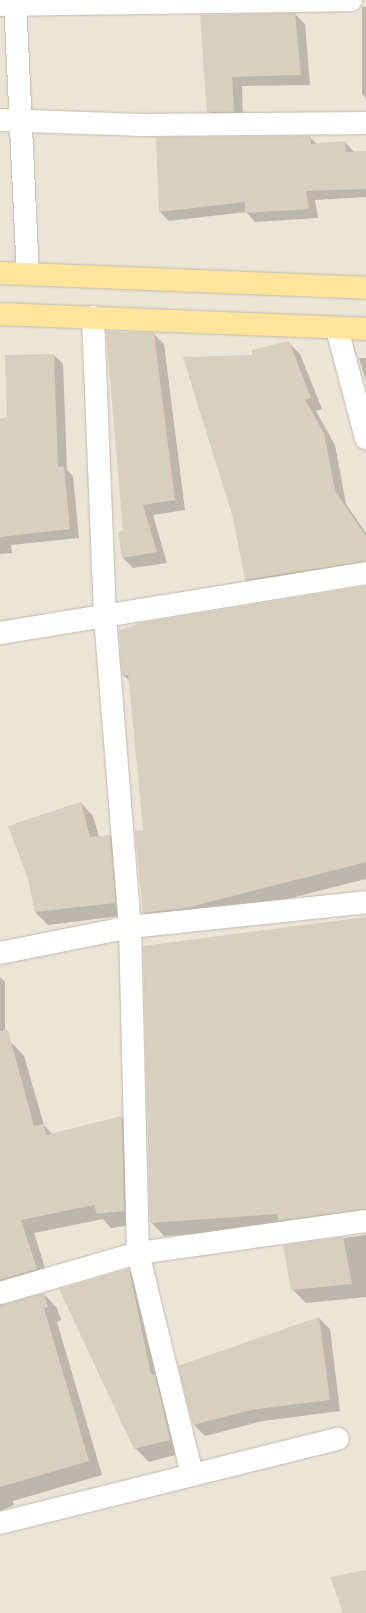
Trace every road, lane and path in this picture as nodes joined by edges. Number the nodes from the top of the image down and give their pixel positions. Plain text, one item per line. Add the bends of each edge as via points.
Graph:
1 (351, 0) edge
2 (10, 4) edge
3 (0, 120) edge
4 (23, 120) junction
5 (366, 124) edge
6 (0, 273) edge
7 (28, 273) junction
8 (366, 288) edge
9 (0, 314) edge
10 (93, 317) junction
11 (337, 329) junction
12 (366, 329) edge
13 (366, 438) edge
14 (366, 573) edge
15 (105, 617) junction
16 (0, 633) edge
17 (366, 902) edge
18 (130, 927) junction
19 (0, 953) edge
20 (366, 1221) edge
21 (138, 1253) junction
22 (0, 1293) edge
23 (338, 1439) dead end
24 (192, 1475) junction
25 (0, 1523) edge

1 - 2 street
2 - 4 street
3 - 4 street
4 - 5 street via 142,125
4 - 7 street
6 - 7 main road
7 - 8 main road
9 - 10 main road
10 - 11 main road
10 - 15 street
11 - 12 main road
11 - 13 street
14 - 15 street
15 - 16 street
15 - 18 street
17 - 18 street
18 - 19 street
18 - 21 street
20 - 21 street
21 - 22 street
21 - 24 street
23 - 24 street
24 - 25 street

